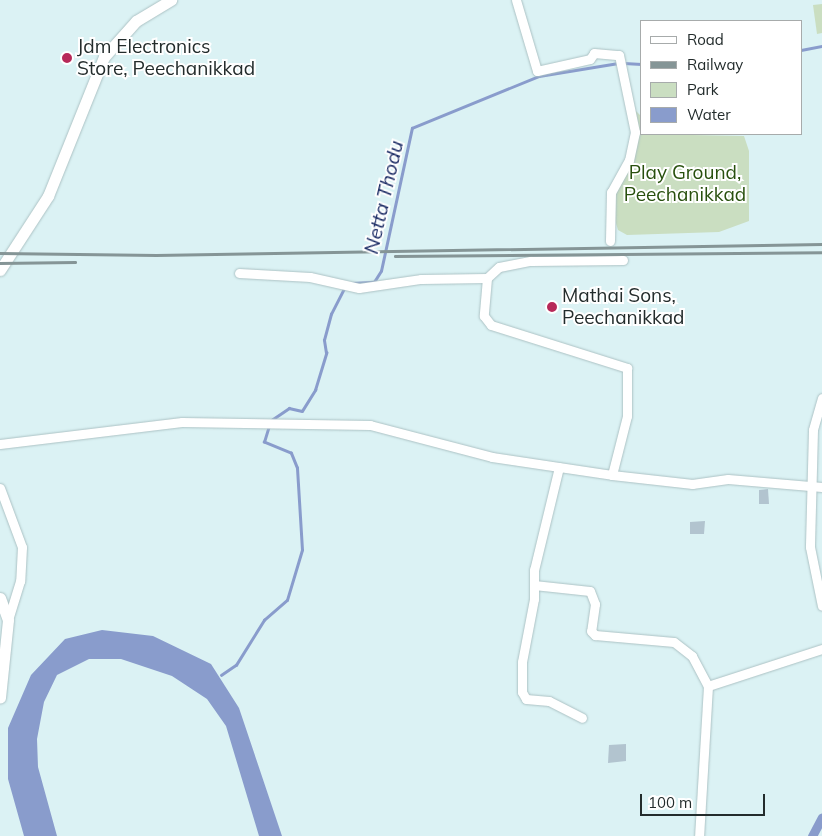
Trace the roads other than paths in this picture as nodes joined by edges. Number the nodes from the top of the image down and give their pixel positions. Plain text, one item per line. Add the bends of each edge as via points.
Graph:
1 (171, 0) edge
2 (516, 0) edge
3 (610, 241) dead end
4 (623, 260) dead end
5 (0, 270) edge
6 (239, 273) dead end
7 (487, 278) junction
8 (822, 398) edge
9 (0, 444) edge
10 (559, 467) junction
11 (612, 475) junction
12 (812, 486) junction
13 (822, 487) edge
14 (0, 488) edge
15 (534, 585) junction
16 (0, 598) edge
17 (822, 606) edge
18 (8, 620) junction
19 (822, 649) edge
20 (708, 686) junction
21 (0, 698) edge
22 (582, 718) dead end
23 (699, 836) edge

1 - 5 main road via 136,20 104,57 48,196
2 - 3 street via 537,71 590,58 594,53 619,55 635,132 628,160 611,192
4 - 7 street via 531,261 499,266
6 - 7 street via 310,277 359,288 421,279
7 - 11 street via 484,316 491,325 627,368 627,416
8 - 12 street via 813,430
9 - 10 street via 182,422 370,425 492,457
10 - 11 street
10 - 15 street
11 - 12 street via 692,484 728,479
12 - 13 street
12 - 17 street via 810,547
14 - 18 street via 22,547 20,581
15 - 20 street via 590,591 595,604 590,631 595,635 674,642 692,656
15 - 22 street via 522,662 522,692 526,699 549,701
16 - 18 main road
18 - 21 main road
19 - 20 street
20 - 23 street

